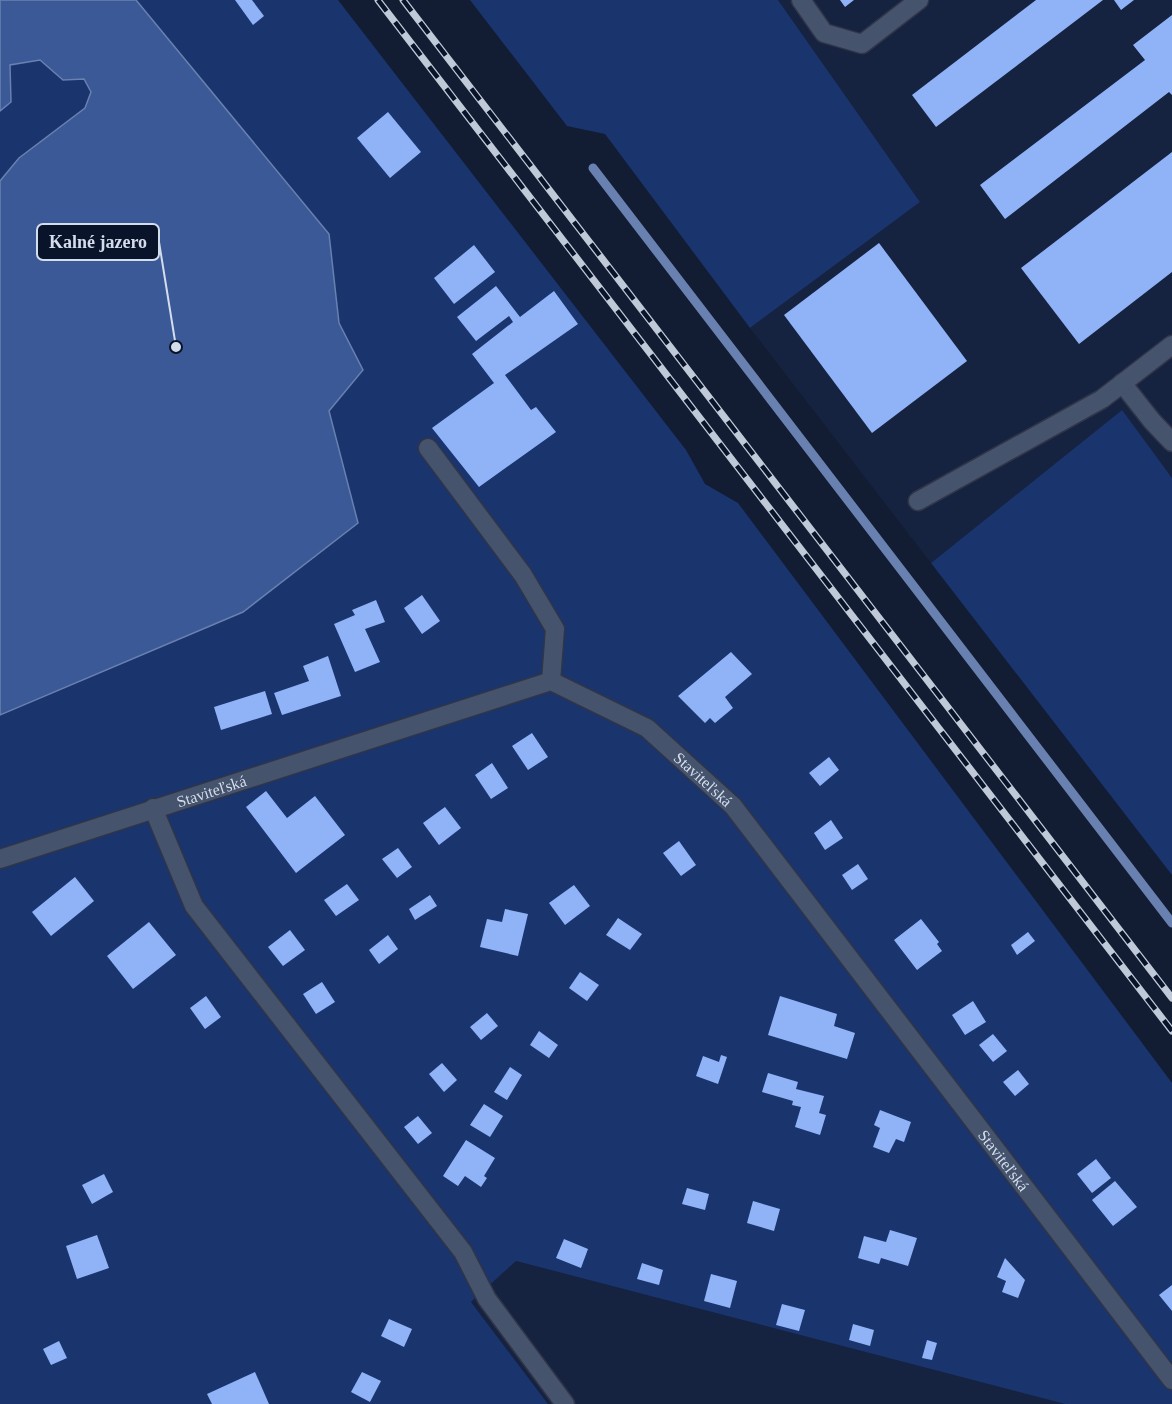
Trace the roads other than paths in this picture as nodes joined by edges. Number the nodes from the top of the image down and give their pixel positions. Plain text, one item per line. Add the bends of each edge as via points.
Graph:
1 (801, 0) edge
2 (919, 0) edge
3 (1172, 345) edge
4 (1122, 383) junction
5 (1172, 442) edge
6 (428, 448) dead end
7 (918, 501) dead end
8 (551, 681) junction
9 (153, 808) junction
10 (0, 859) edge
11 (1172, 1380) edge
12 (565, 1404) edge

1 - 2 street via 824,33 862,44
3 - 4 street
4 - 5 street
4 - 7 street via 1102,399
6 - 8 street via 523,574 555,629
8 - 9 street, Staviteľská
8 - 11 street, Staviteľská via 647,728 733,806
9 - 10 street, Staviteľská
9 - 12 street via 195,906 463,1252 487,1299

